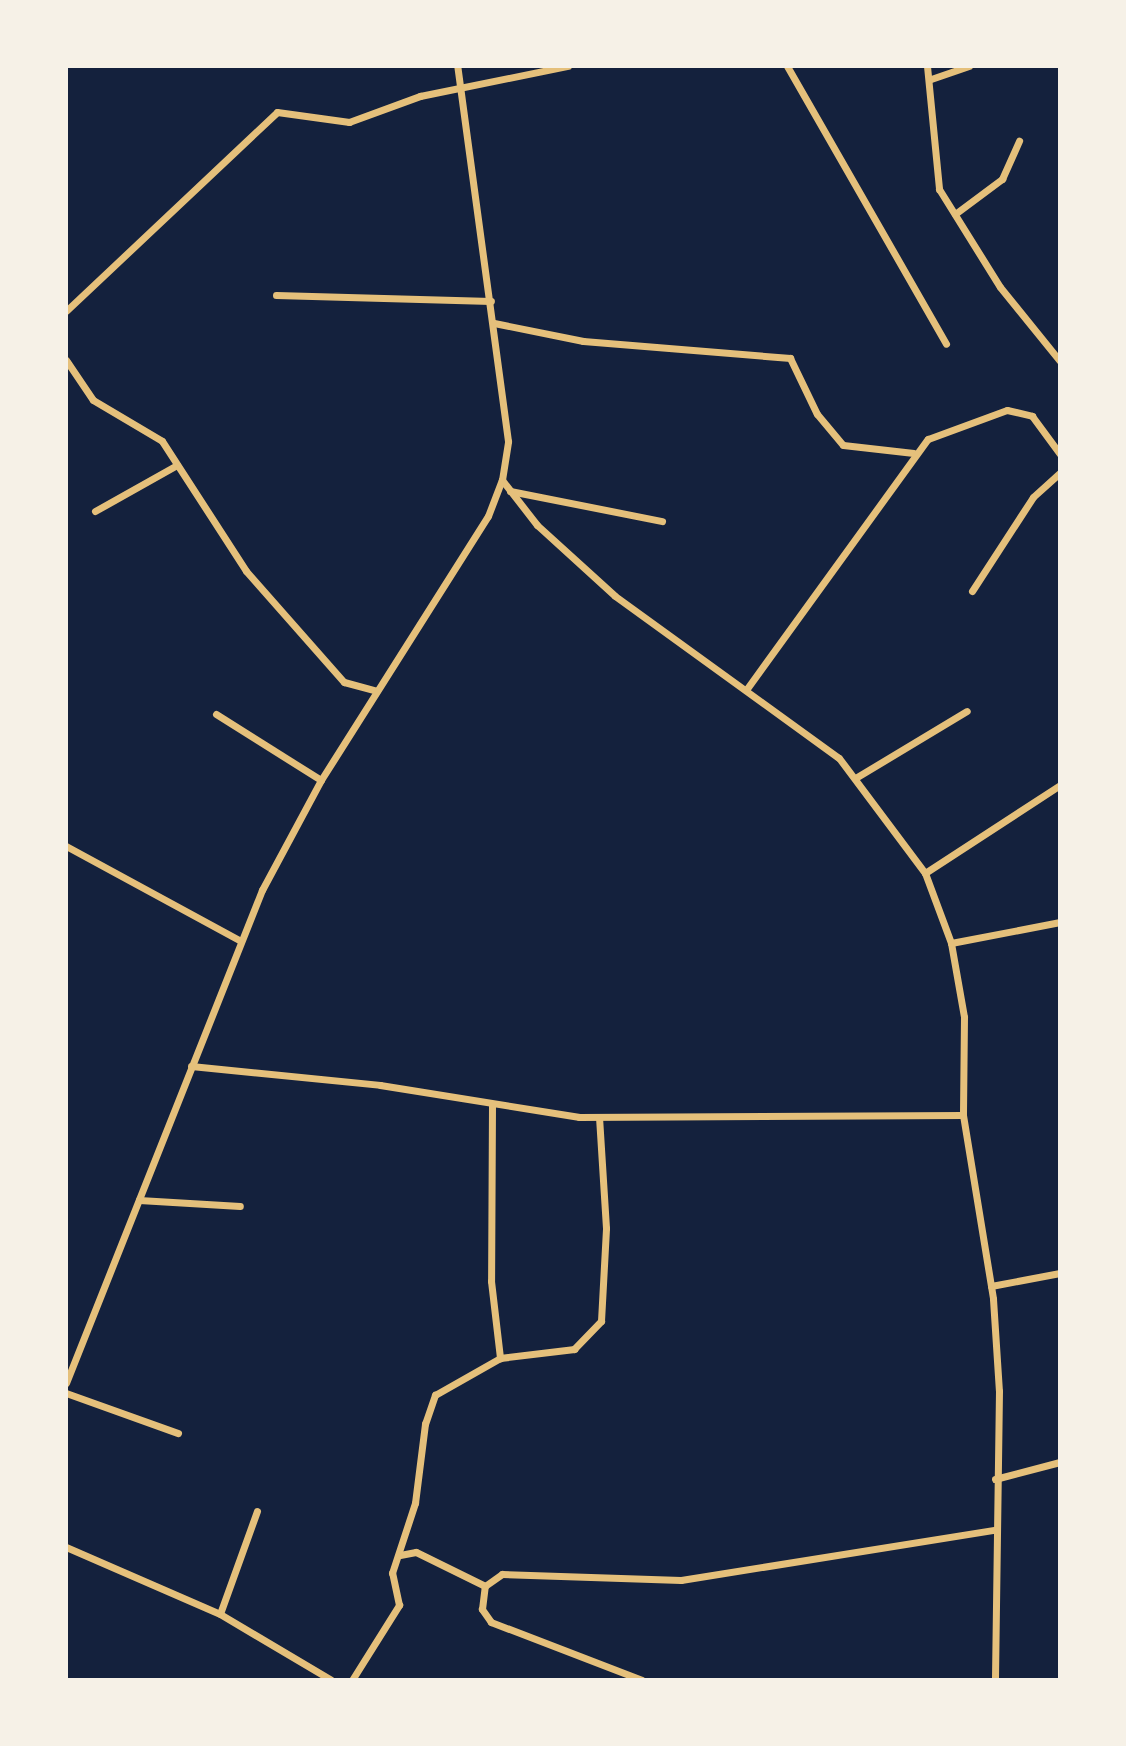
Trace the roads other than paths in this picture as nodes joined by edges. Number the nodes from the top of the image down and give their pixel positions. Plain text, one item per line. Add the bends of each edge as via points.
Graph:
1 (457, 66) edge
2 (568, 66) edge
3 (786, 66) edge
4 (928, 66) edge
5 (969, 66) edge
6 (931, 79) junction
7 (459, 89) junction
8 (1018, 141) dead end
9 (955, 214) junction
10 (276, 295) dead end
11 (491, 301) junction
12 (66, 311) edge
13 (494, 323) junction
14 (947, 344) dead end
15 (66, 360) edge
16 (1059, 361) edge
17 (914, 453) junction
18 (1059, 454) edge
19 (177, 465) junction
20 (1059, 473) edge
21 (502, 480) junction
22 (510, 491) junction
23 (95, 511) dead end
24 (662, 521) dead end
25 (972, 591) dead end
26 (746, 690) junction
27 (377, 691) junction
28 (967, 711) dead end
29 (216, 714) dead end
30 (857, 777) junction
31 (321, 780) junction
32 (1059, 785) edge
33 (66, 846) edge
34 (925, 873) junction
35 (1059, 922) edge
36 (241, 941) junction
37 (951, 943) junction
38 (191, 1066) junction
39 (492, 1106) junction
40 (963, 1115) junction
41 (599, 1118) junction
42 (139, 1200) junction
43 (240, 1206) dead end
44 (1059, 1273) edge
45 (991, 1286) junction
46 (500, 1358) junction
47 (66, 1384) edge
48 (66, 1393) edge
49 (178, 1433) dead end
50 (1059, 1462) edge
51 (995, 1479) junction
52 (257, 1511) dead end
53 (993, 1530) junction
54 (66, 1548) edge
55 (400, 1555) junction
56 (485, 1586) junction
57 (220, 1614) junction
58 (331, 1679) edge
59 (352, 1679) edge
60 (642, 1679) edge
61 (995, 1679) edge

1 - 7 street
2 - 7 street
3 - 14 street
4 - 6 street
5 - 6 street
6 - 9 street via 939,190
7 - 11 street
7 - 12 street via 349,122 277,112
8 - 9 street via 1002,179
9 - 16 street via 1000,287
10 - 11 street
11 - 13 street
13 - 17 street via 583,341 790,358 817,414 843,445
13 - 21 street via 508,441
15 - 19 street via 93,400 150,429
17 - 18 street via 946,429 1007,410 1032,416
17 - 26 street
19 - 23 street
19 - 27 street via 246,571 326,662 344,681
20 - 25 street via 1033,497
21 - 22 street
21 - 27 street via 475,538
22 - 24 street
22 - 26 street via 615,596
26 - 30 street
27 - 31 street
28 - 30 street
29 - 31 street
30 - 34 street
31 - 36 street
32 - 34 street
33 - 36 street
34 - 37 street
35 - 37 street
36 - 38 street
37 - 40 street via 964,1017
38 - 39 street via 380,1085
38 - 42 street
39 - 41 street
39 - 46 street via 491,1282
40 - 41 street
40 - 45 street
41 - 46 street via 607,1228 601,1321 574,1349
42 - 43 street
42 - 47 street
44 - 45 street
45 - 51 street via 999,1391
46 - 55 street via 430,1403
48 - 49 street
50 - 51 street
51 - 53 street
52 - 57 street
53 - 56 street via 966,1539 887,1542 681,1580 502,1574
53 - 61 street
54 - 57 street
55 - 56 street via 416,1552
55 - 59 street via 392,1573 397,1611
56 - 60 street via 482,1609 491,1622
57 - 58 street

